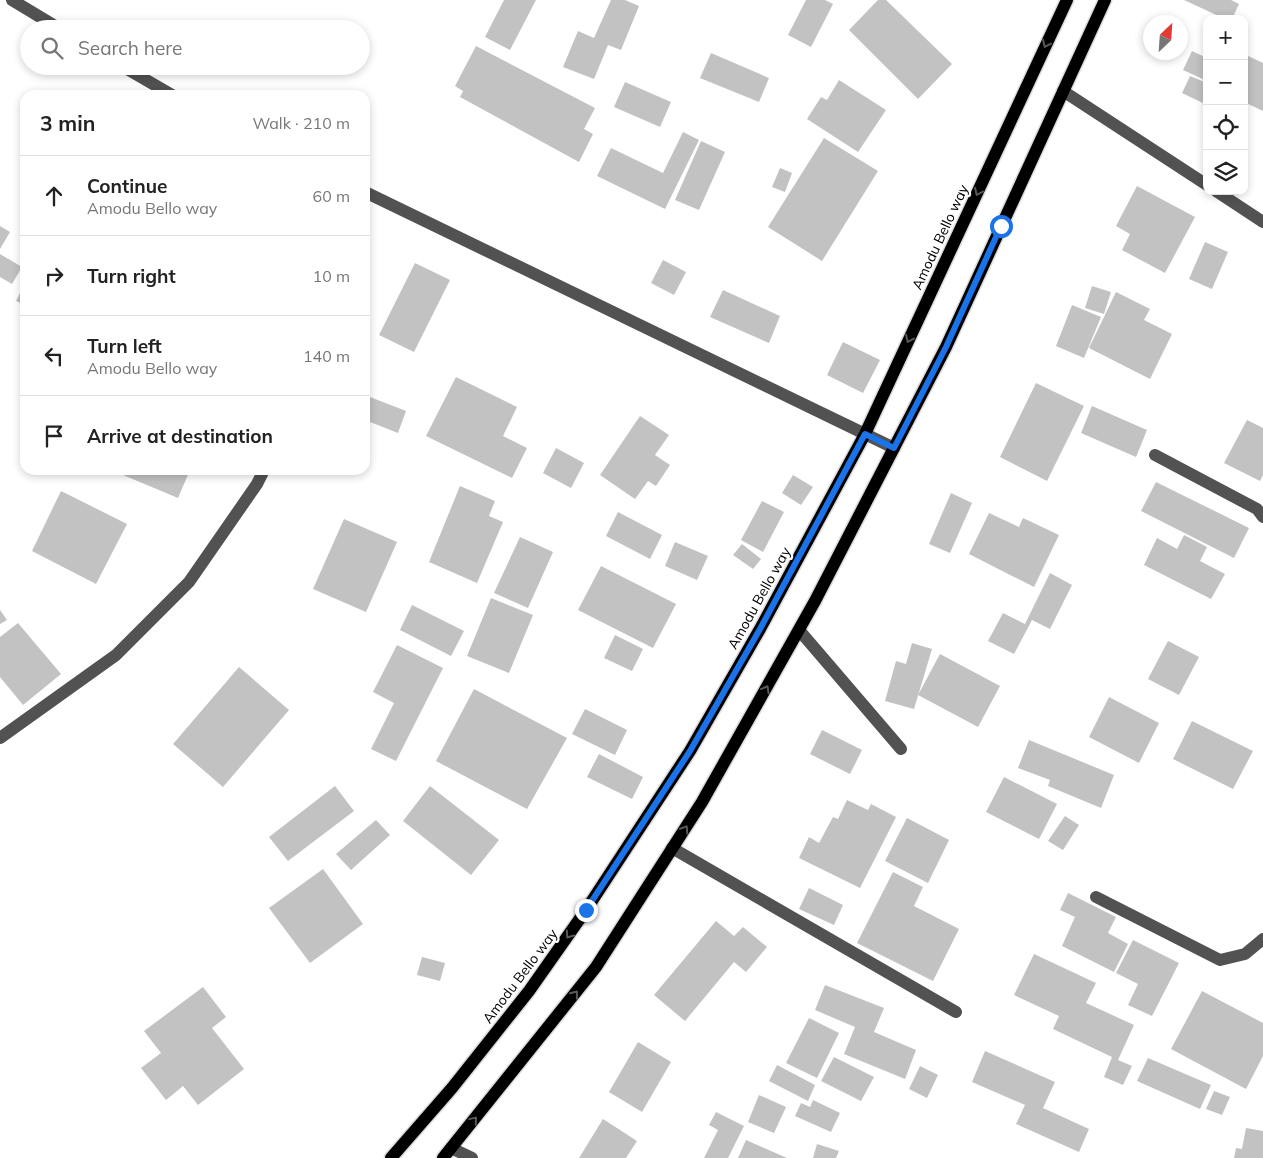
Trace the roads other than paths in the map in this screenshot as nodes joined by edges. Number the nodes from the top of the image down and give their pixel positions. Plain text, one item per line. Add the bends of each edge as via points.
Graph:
1 (12, 0) edge
2 (1067, 0) edge
3 (1105, 0) edge
4 (45, 20) edge
5 (138, 75) edge
6 (163, 90) edge
7 (1063, 91) junction
8 (1203, 182) edge
9 (1222, 195) edge
10 (370, 196) edge
11 (1263, 222) edge
12 (865, 434) junction
13 (894, 448) junction
14 (1155, 455) dead end
15 (262, 475) edge
16 (1263, 517) edge
17 (798, 630) junction
18 (0, 738) edge
19 (901, 749) dead end
20 (672, 848) junction
21 (1096, 897) dead end
22 (1263, 939) edge
23 (956, 1012) dead end
24 (447, 1153) edge
25 (391, 1158) edge
26 (472, 1158) edge

1 - 4 street
2 -> 12 main road, Amodu Bello way
3 - 7 main road
5 - 6 street
7 - 8 street
7 - 13 main road via 946,347
9 - 11 street
10 - 12 street
12 - 13 street
12 -> 25 main road, Amodu Bello way via 690,751 586,910 529,991
13 - 17 main road
14 - 16 street via 1257,509
15 - 18 street via 189,582 116,655
17 - 19 street
20 -> 17 main road via 702,802
20 - 23 street
24 -> 20 main road via 596,967
21 - 22 street via 1220,960 1245,954
24 - 26 street

